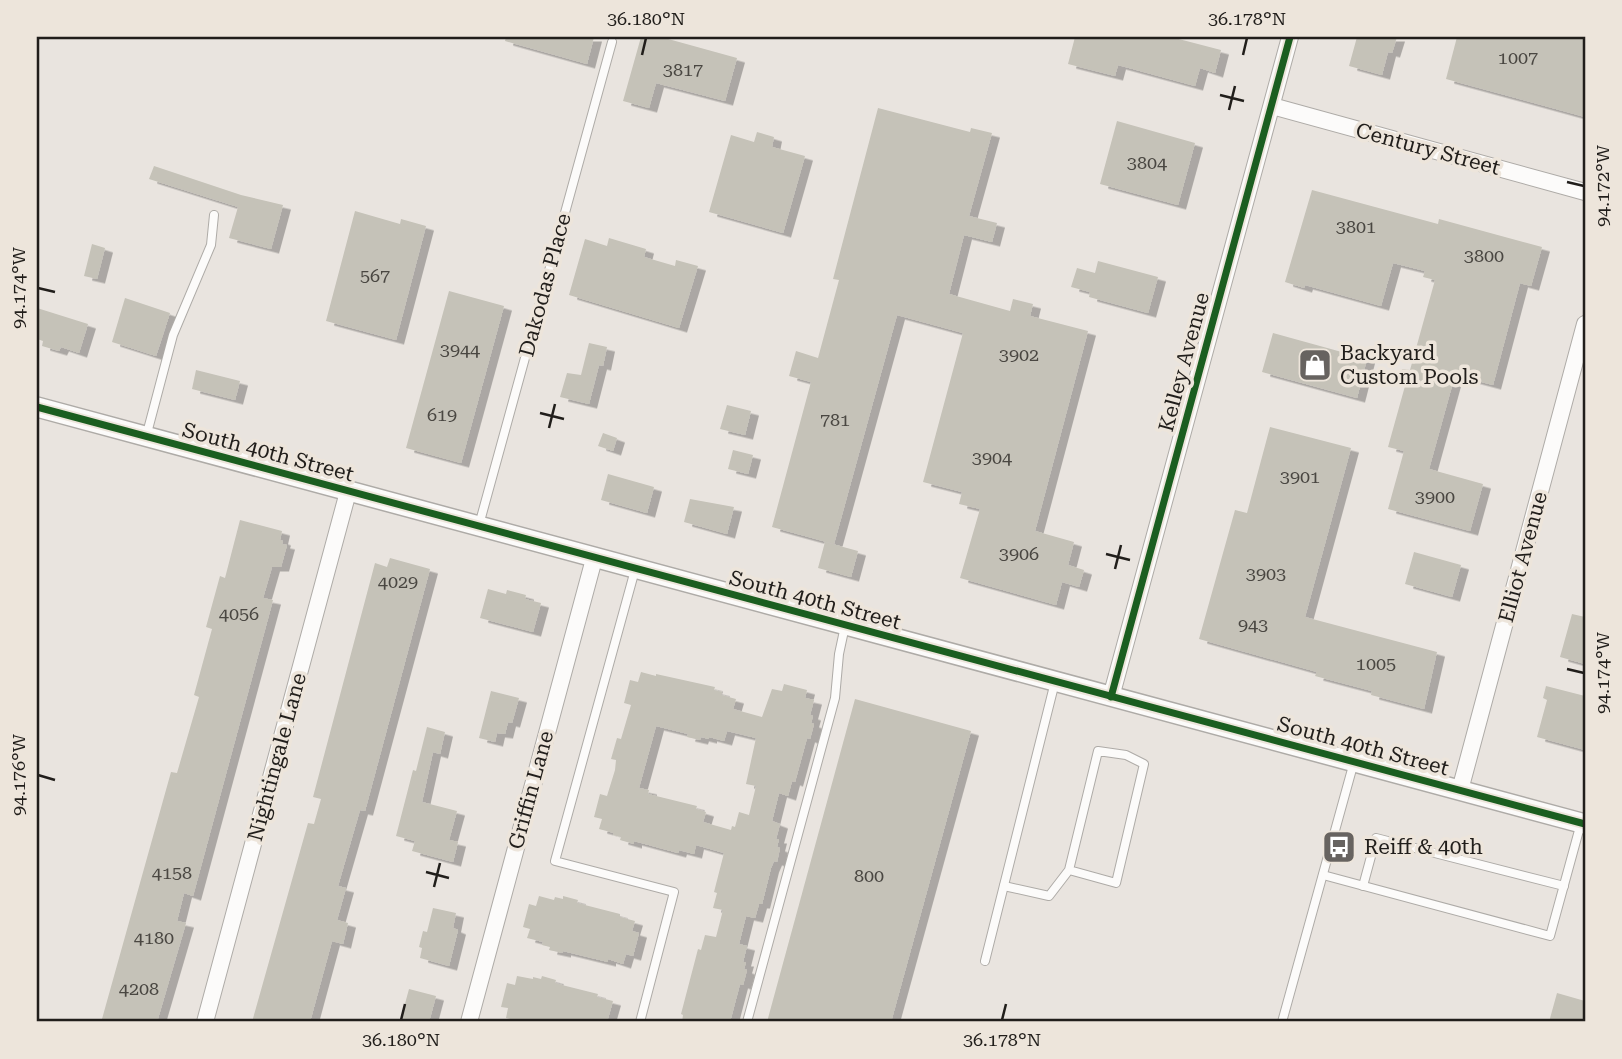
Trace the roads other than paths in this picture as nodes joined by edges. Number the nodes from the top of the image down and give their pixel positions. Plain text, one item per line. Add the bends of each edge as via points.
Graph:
1 (1290, 37) edge
2 (612, 42) dead end
3 (1272, 106) junction
4 (1585, 192) edge
5 (214, 215) dead end
6 (1585, 324) edge
7 (37, 407) edge
8 (146, 437) junction
9 (348, 492) junction
10 (478, 527) junction
11 (594, 558) junction
12 (635, 570) junction
13 (845, 626) junction
14 (1055, 682) junction
15 (1111, 697) junction
16 (1354, 761) junction
17 (1460, 790) junction
18 (1583, 823) edge
19 (1069, 870) junction
20 (1323, 875) junction
21 (1004, 886) junction
22 (1363, 886) junction
23 (1564, 886) junction
24 (985, 961) dead end
25 (205, 1022) edge
26 (469, 1022) edge
27 (640, 1022) edge
28 (747, 1022) edge
29 (1282, 1022) edge

1 - 3 street, Kelley Avenue
2 - 10 lane, Dakodas Place
3 - 4 street, Century Street
3 - 15 street, Kelley Avenue
5 - 8 lane via 211,245 173,335
6 - 17 street, Elliot Avenue
7 - 8 street, South 40th Street
8 - 9 street, South 40th Street
9 - 10 street, South 40th Street
9 - 25 street, Nightingale Lane
10 - 11 street, South 40th Street
11 - 12 street, South 40th Street
11 - 26 street, Griffin Lane
12 - 13 street, South 40th Street
12 - 27 lane via 555,861 674,892
13 - 14 street, South 40th Street
13 - 28 lane via 835,698
14 - 15 street, South 40th Street
14 - 21 lane
15 - 16 street, South 40th Street
16 - 17 street, South 40th Street
16 - 20 lane
17 - 18 street, South 40th Street
18 - 23 lane
19 - 19 lane via 1116,883 1144,764 1126,755 1098,751
19 - 21 lane via 1049,896
20 - 22 lane
20 - 29 lane
21 - 24 lane
22 - 23 lane via 1376,838
22 - 23 lane via 1550,936

